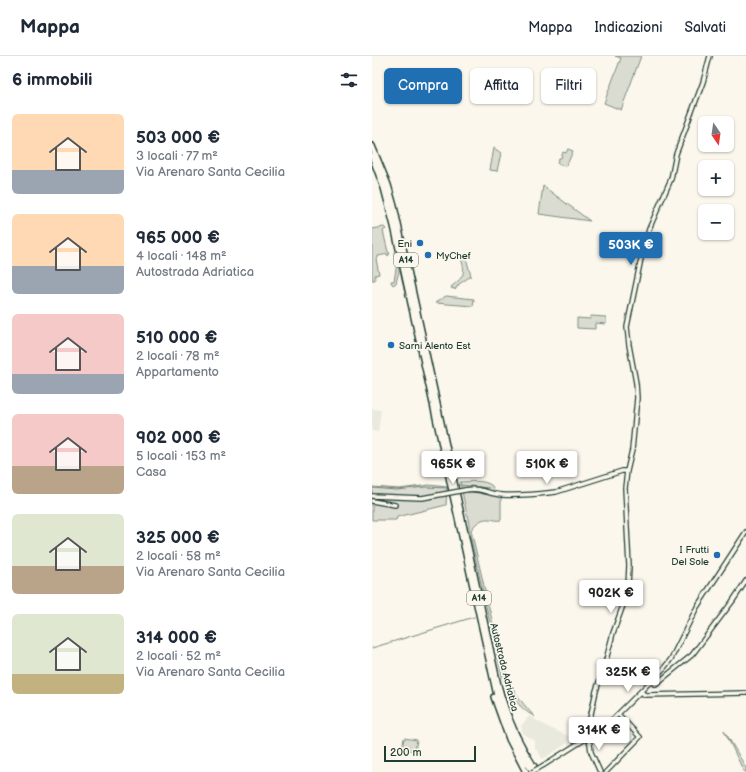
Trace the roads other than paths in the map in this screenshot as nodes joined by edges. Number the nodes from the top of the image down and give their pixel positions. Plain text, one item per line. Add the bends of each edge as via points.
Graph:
1 (710, 56) edge
2 (372, 146) edge
3 (372, 156) edge
4 (627, 471) junction
5 (372, 496) edge
6 (372, 501) edge
7 (395, 505) dead end
8 (746, 532) edge
9 (746, 581) edge
10 (652, 681) junction
11 (640, 692) junction
12 (746, 693) edge
13 (618, 714) junction
14 (588, 737) junction
15 (533, 771) edge
16 (600, 772) edge
17 (606, 772) edge

1 - 4 street via 676,154 671,179 649,229 634,292 627,327 636,398 632,450
2 - 15 highway, Autostrada Adriatica / A14 via 388,185 395,213 498,685 515,733
3 - 15 highway, Autostrada Adriatica / A14 via 394,226 497,696 518,748
4 - 5 street, bridge via 546,493 504,495 482,489 422,498
4 - 14 street via 625,488 629,566 626,600 612,633 596,691
6 - 7 street
8 - 10 street via 697,607 671,659
9 - 10 street via 692,655 656,684
10 - 11 street
11 - 12 street via 645,695
11 - 13 street
13 - 14 street
13 - 17 street via 640,737
14 - 15 street, bridge
14 - 16 street via 591,752

